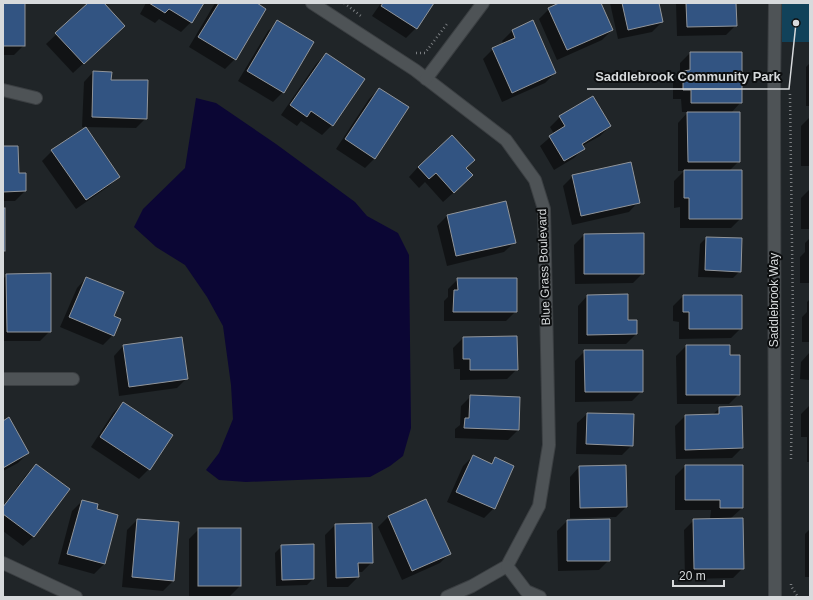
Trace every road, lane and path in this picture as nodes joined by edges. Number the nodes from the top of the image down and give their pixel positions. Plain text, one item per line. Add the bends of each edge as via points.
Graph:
1 (312, 3) edge
2 (344, 3) edge
3 (483, 3) edge
4 (775, 3) edge
5 (366, 19) dead end
6 (451, 19) dead end
7 (415, 53) dead end
8 (426, 79) junction
9 (790, 89) dead end
10 (3, 90) edge
11 (36, 98) dead end
12 (3, 379) edge
13 (74, 379) dead end
14 (791, 462) dead end
15 (3, 563) edge
16 (507, 566) junction
17 (791, 578) dead end
18 (76, 597) edge
19 (447, 597) edge
20 (540, 597) edge
21 (775, 597) edge
22 (798, 597) edge

1 - 8 street, Blue Grass Boulevard
2 - 5 path
3 - 8 street
4 - 21 street, Saddlebrook Way
6 - 7 path via 425,53
8 - 16 street, Blue Grass Boulevard via 506,140 535,180 544,209 549,445 539,506
9 - 14 path via 793,318
10 - 11 street
12 - 13 street
15 - 18 street
16 - 19 street
16 - 20 street via 526,591
17 - 22 path via 791,586

